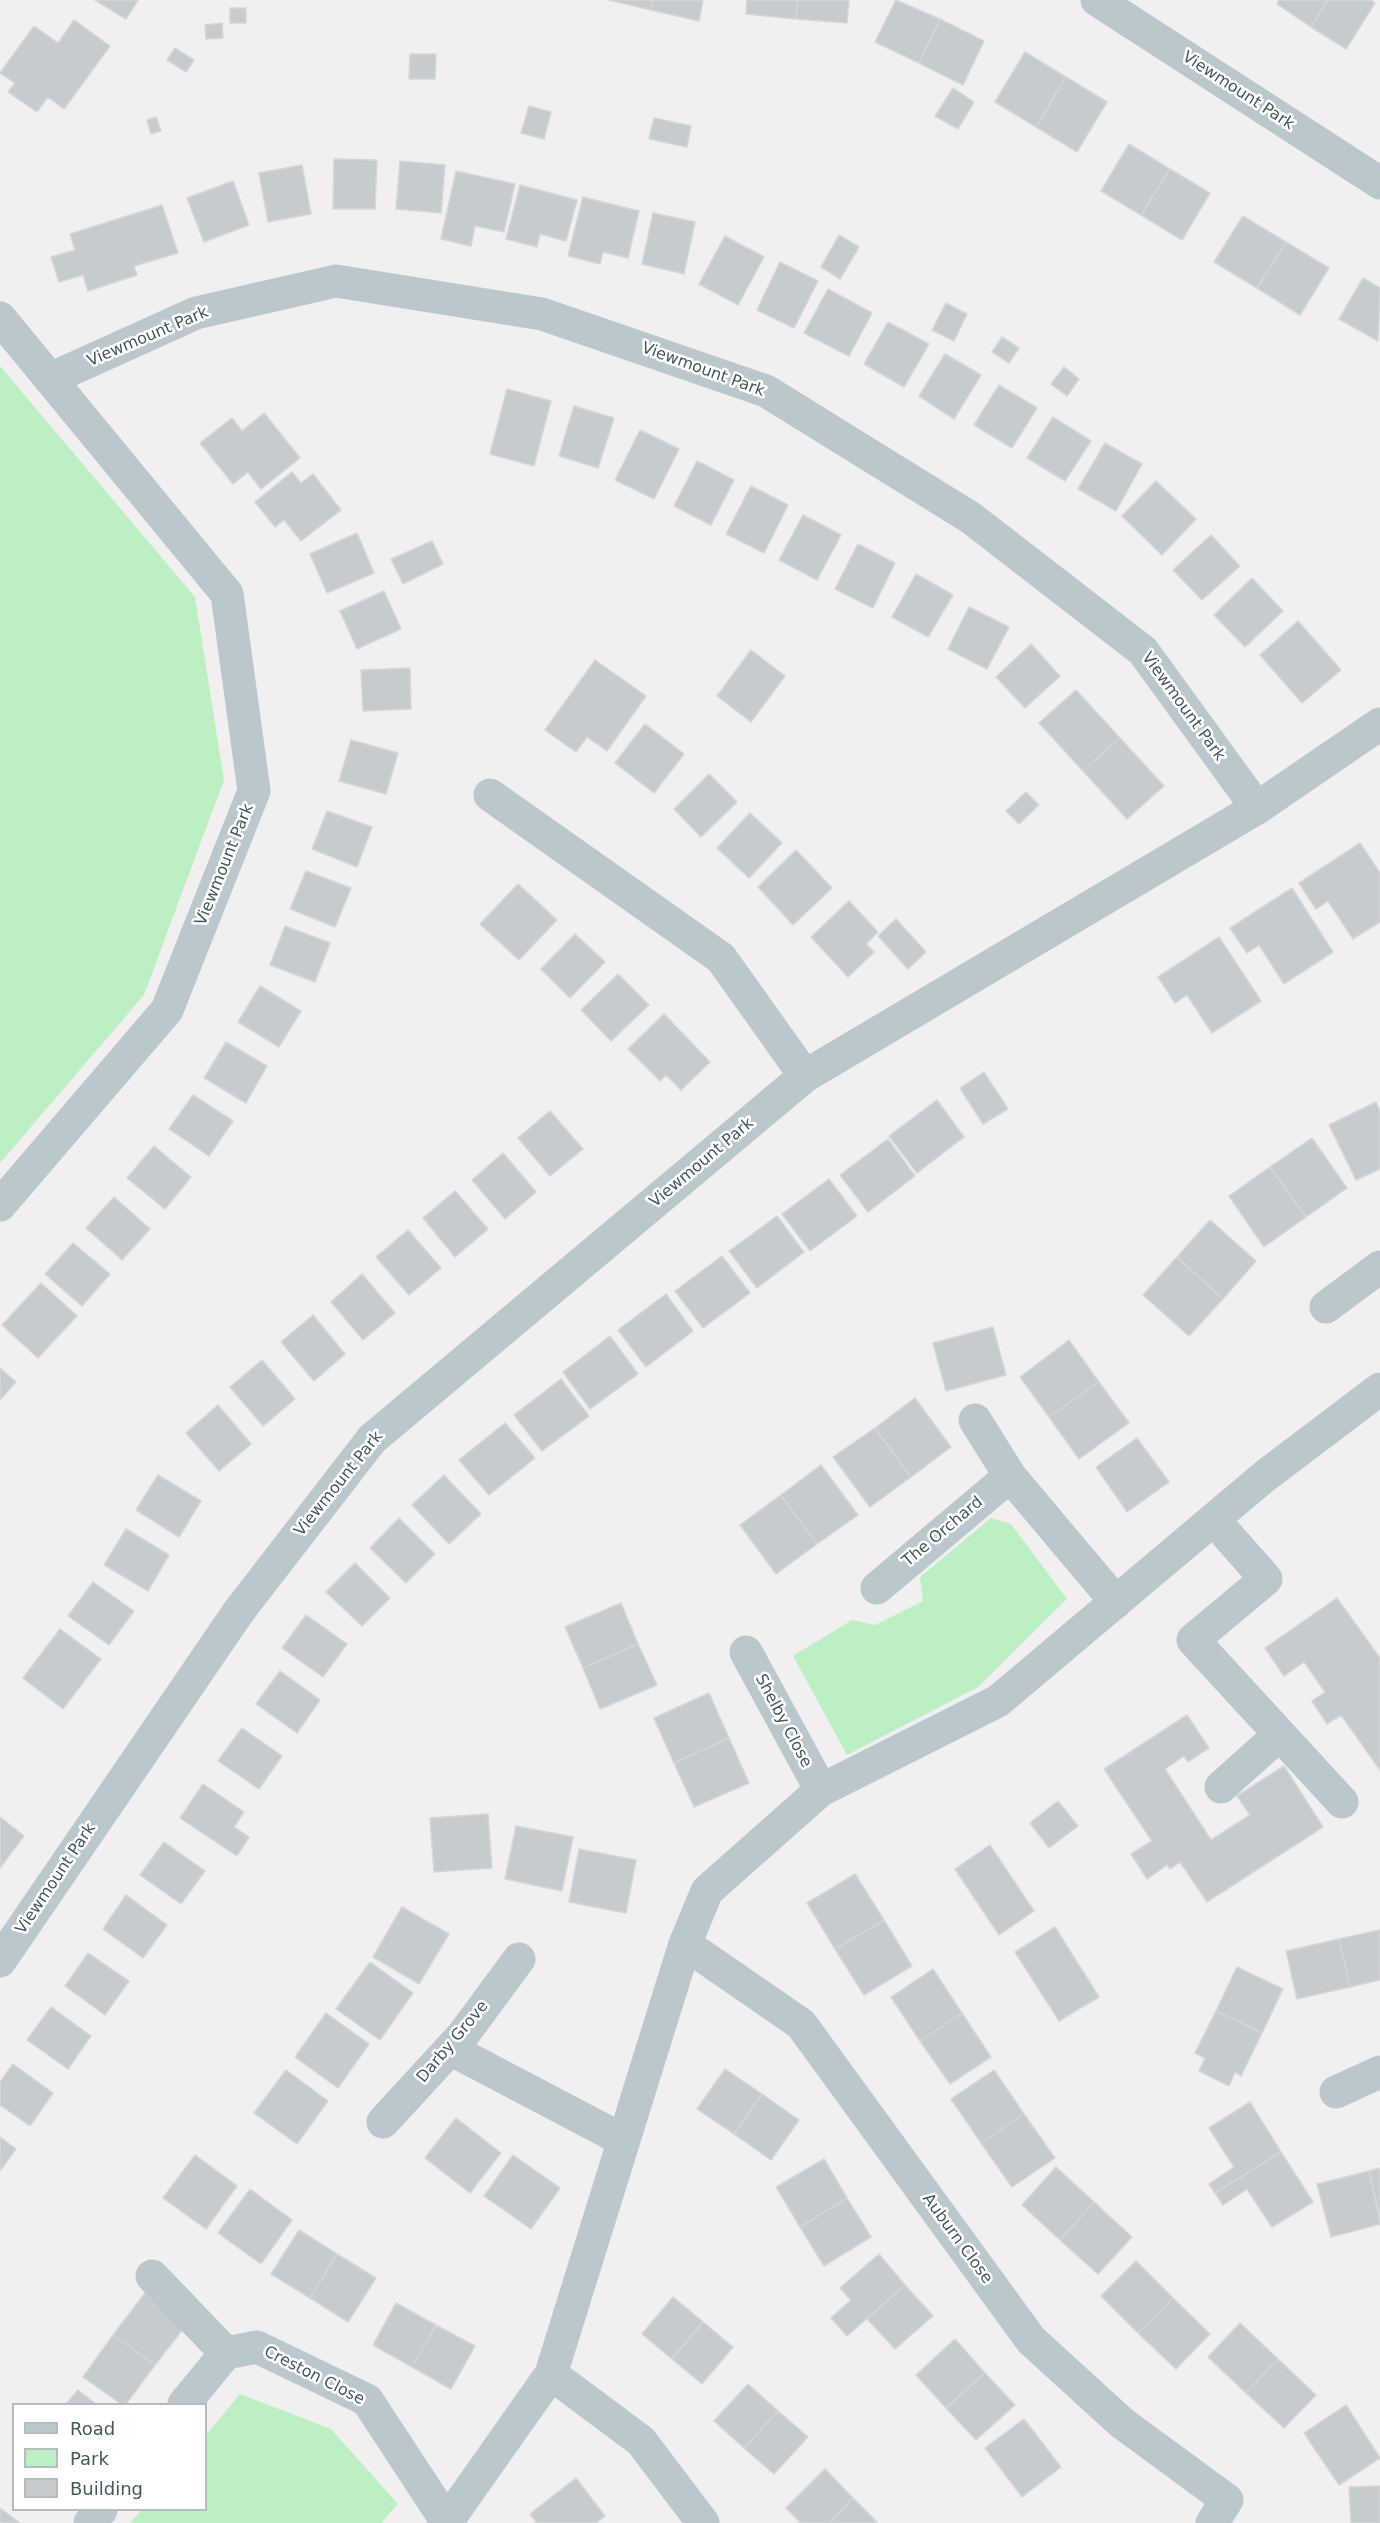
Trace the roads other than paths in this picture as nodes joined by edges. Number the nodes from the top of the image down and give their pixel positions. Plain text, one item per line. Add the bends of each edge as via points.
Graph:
1 (1097, 0) edge
2 (1380, 183) edge
3 (0, 318) edge
4 (50, 379) junction
5 (1380, 724) edge
6 (490, 795) dead end
7 (1257, 808) junction
8 (806, 1076) junction
9 (0, 1205) edge
10 (1376, 1276) edge
11 (1326, 1307) dead end
12 (1380, 1389) edge
13 (975, 1420) dead end
14 (1010, 1476) junction
15 (1214, 1520) junction
16 (877, 1588) dead end
17 (1116, 1602) junction
18 (746, 1652) dead end
19 (1279, 1735) junction
20 (1221, 1787) dead end
21 (821, 1790) junction
22 (1342, 1802) dead end
23 (685, 1944) junction
24 (519, 1959) dead end
25 (0, 1961) edge
26 (450, 2049) junction
27 (1380, 2072) edge
28 (1336, 2092) dead end
29 (383, 2122) dead end
30 (623, 2140) junction
31 (152, 2276) dead end
32 (226, 2352) junction
33 (551, 2374) junction
34 (185, 2403) edge
35 (100, 2511) edge
36 (447, 2522) edge
37 (90, 2523) edge
38 (704, 2523) edge
39 (1212, 2523) edge

1 - 2 street, Viewmount Park
3 - 4 street, Viewmount Park
4 - 7 street, Viewmount Park via 196,313 336,281 542,314 766,392 971,518 1143,651
4 - 9 street, Viewmount Park via 227,594 254,790 167,1010
5 - 7 street, Viewmount Park
6 - 8 street via 721,958
7 - 8 street, Viewmount Park
8 - 25 street, Viewmount Park via 372,1439 239,1611
10 - 11 street
12 - 15 street
13 - 14 street
14 - 16 street, The Orchard
14 - 17 street
15 - 17 street
15 - 19 street via 1266,1579 1193,1640
17 - 21 street via 998,1701
18 - 21 street, Shelby Close
19 - 20 street
19 - 22 street
21 - 23 street via 706,1891
23 - 30 street
23 - 39 street, Auburn Close via 801,2024 1031,2340 1122,2423 1227,2500
24 - 26 street, Darby Grove
26 - 29 street, Darby Grove
26 - 30 street
27 - 28 street
30 - 33 street
31 - 32 street
32 - 34 street
32 - 36 street, Creston Close via 257,2347 367,2400
33 - 36 street
33 - 38 street via 641,2441
35 - 37 street

